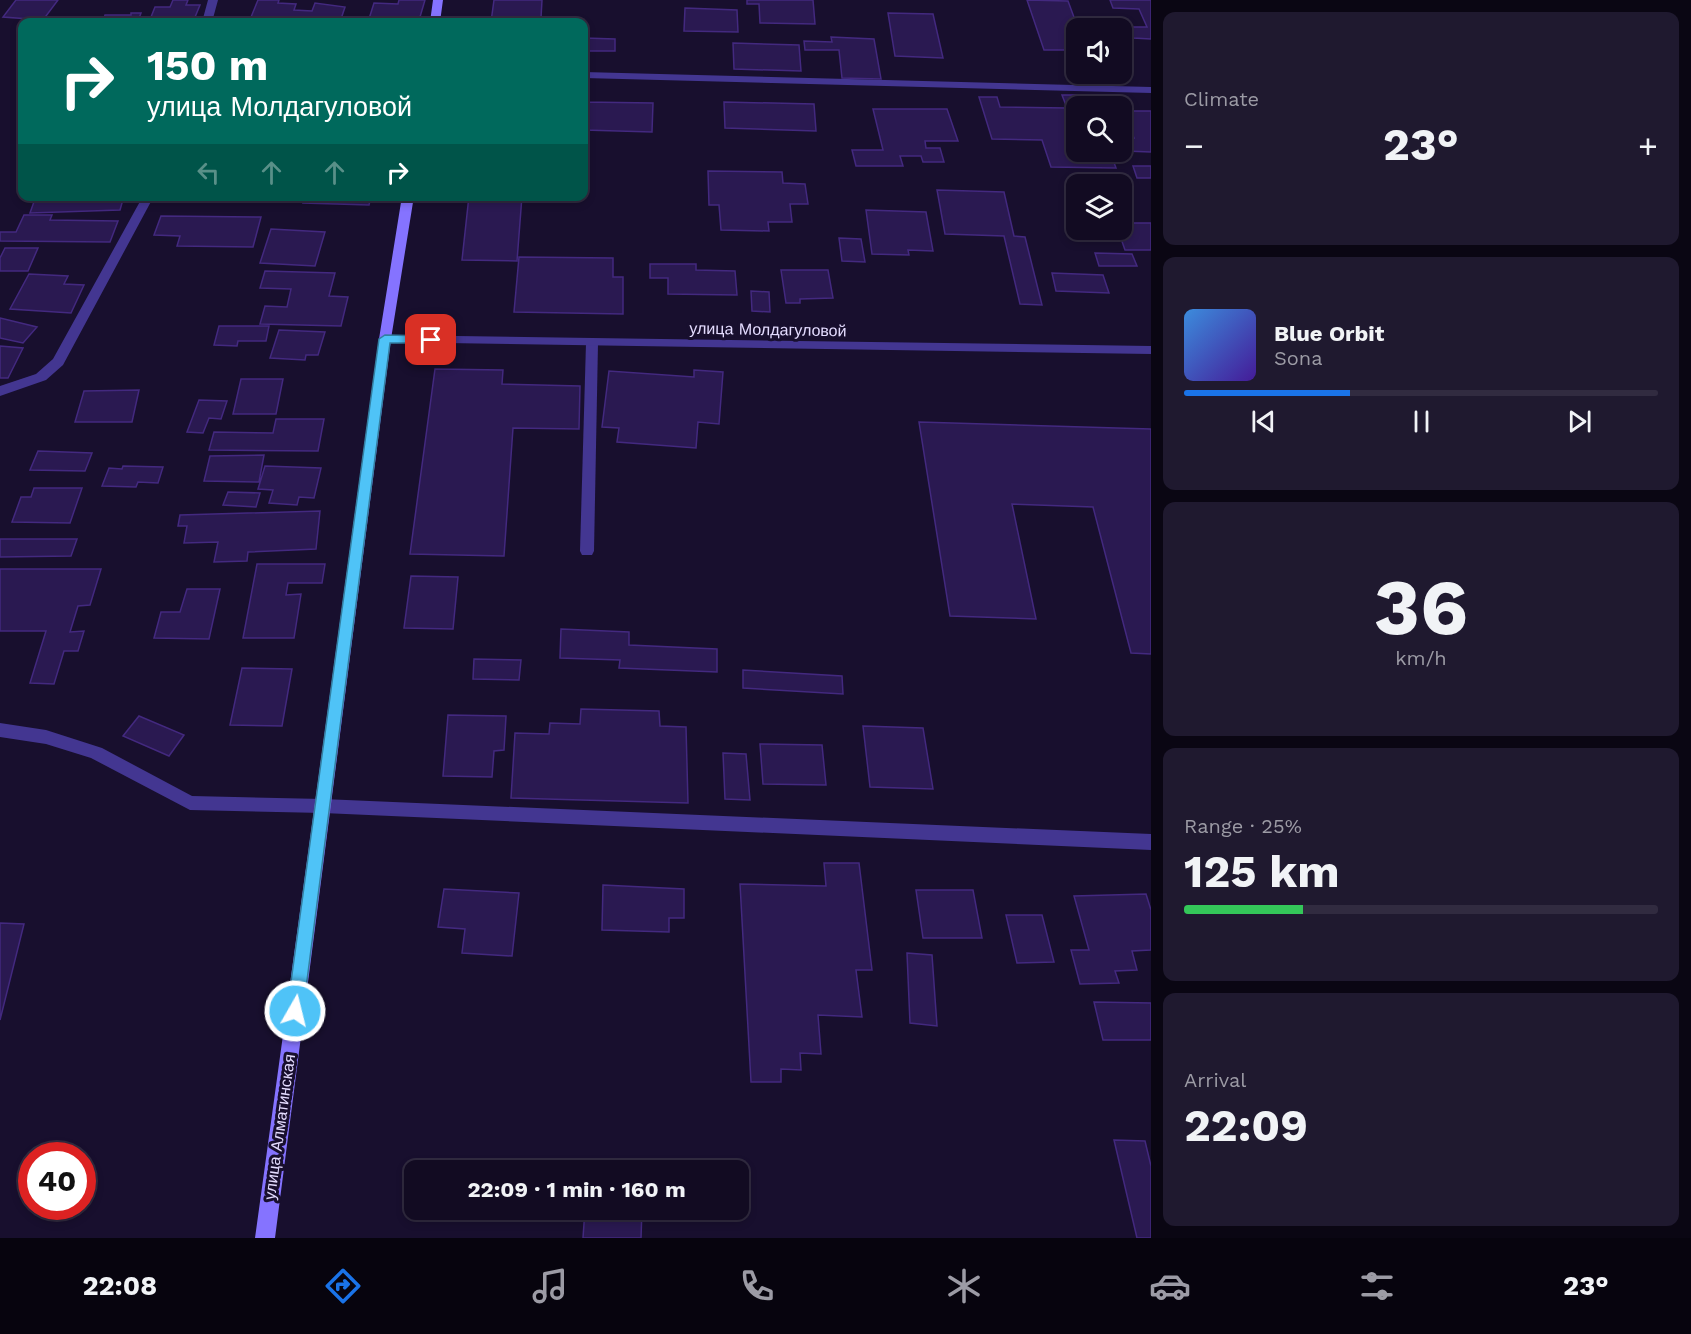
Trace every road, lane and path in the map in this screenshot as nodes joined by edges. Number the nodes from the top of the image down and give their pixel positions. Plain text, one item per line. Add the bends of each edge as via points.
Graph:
1 (213, 0) edge
2 (438, 0) edge
3 (208, 18) edge
4 (436, 18) edge
5 (588, 75) edge
6 (1151, 90) edge
7 (146, 201) edge
8 (407, 201) edge
9 (385, 339) junction
10 (592, 343) junction
11 (1151, 350) edge
12 (0, 391) edge
13 (587, 551) dead end
14 (0, 730) edge
15 (322, 806) junction
16 (1151, 842) edge
17 (265, 1238) edge

1 - 3 street
2 - 4 street
5 - 6 street
7 - 12 street via 58,362 41,377
8 - 9 street, улица Алматинская
9 - 10 street, улица Молдагуловой
9 - 15 street, улица Алматинская
10 - 11 street, улица Молдагуловой
10 - 13 street
14 - 15 street via 46,737 96,753 190,803
15 - 16 street
15 - 17 street, улица Алматинская

